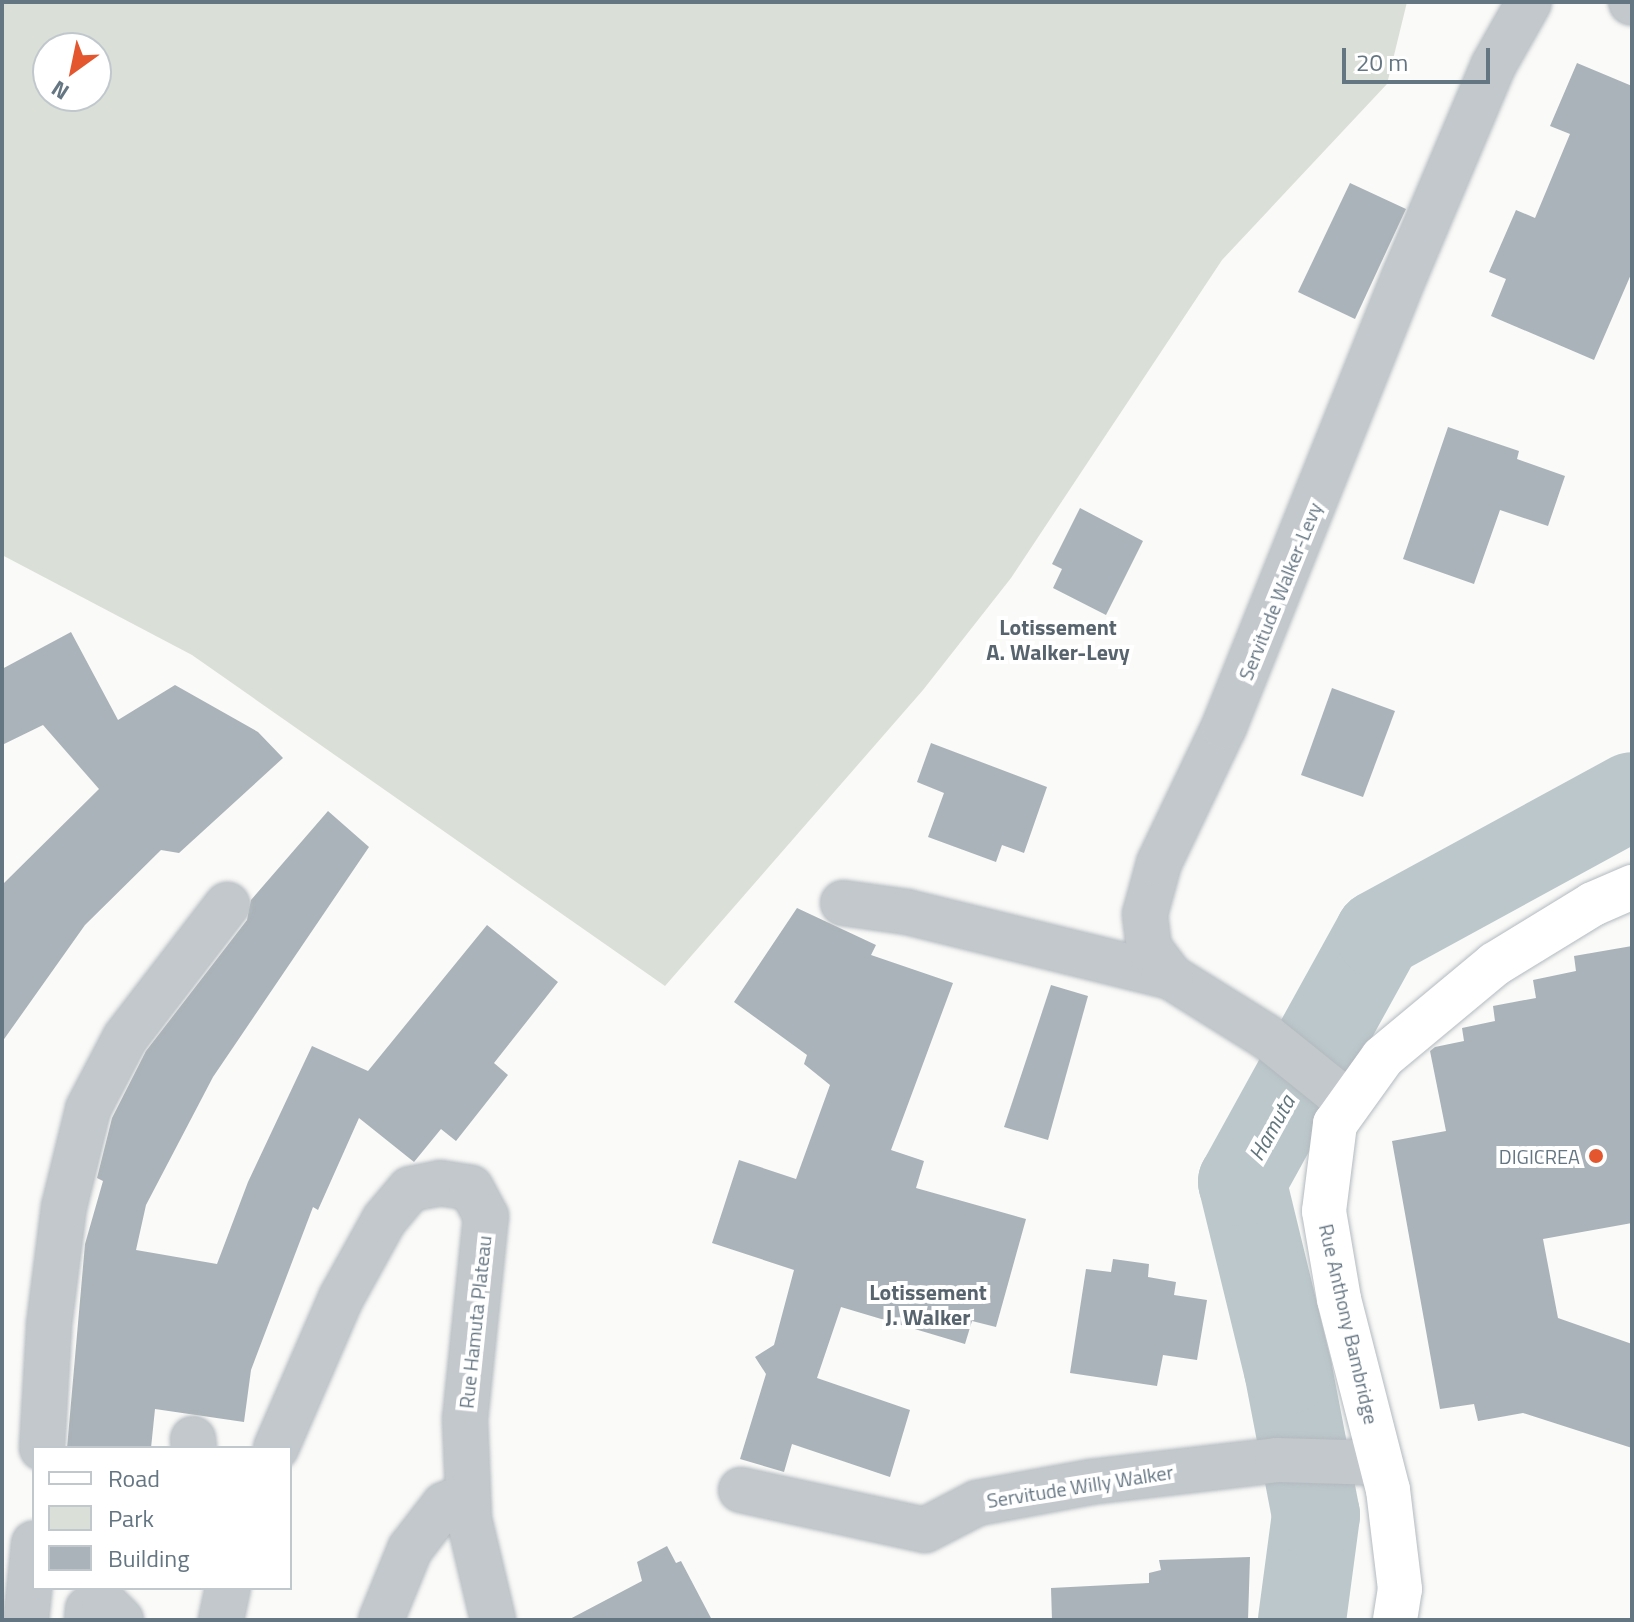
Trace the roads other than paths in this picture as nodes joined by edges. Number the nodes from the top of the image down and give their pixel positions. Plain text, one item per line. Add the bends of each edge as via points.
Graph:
1 (1529, 2) edge
2 (1632, 887) edge
3 (843, 903) dead end
4 (227, 905) dead end
5 (1171, 977) junction
6 (1337, 1093) junction
7 (42, 1446) edge
8 (277, 1446) edge
9 (1365, 1462) junction
10 (741, 1490) dead end
11 (468, 1495) junction
12 (32, 1562) edge
13 (26, 1620) edge
14 (87, 1620) edge
15 (121, 1620) edge
16 (381, 1620) edge
17 (493, 1620) edge
18 (1395, 1620) edge

1 - 5 street, Servitude Walker-Levy via 1493,66 1224,727 1159,863 1145,914 1149,948
2 - 6 main road, Rue Anthony Bambridge via 1593,904 1495,964
3 - 5 street via 907,912
4 - 7 street via 125,1038 88,1109 64,1207 49,1325
5 - 6 street, Servitude Walker-Levy via 1267,1037
6 - 9 main road, Rue Anthony Bambridge via 1324,1211
8 - 11 street, Rue Hamuta Plateau via 341,1298 384,1220 410,1189 440,1183 471,1188 486,1216 465,1419
9 - 10 street, Servitude Willy Walker via 1277,1460 1090,1482 977,1503 925,1530
9 - 18 main road, Rue Anthony Bambridge via 1400,1589
11 - 16 street via 444,1505 410,1549
11 - 17 street, Rue Hamuta Plateau
12 - 13 street
14 - 15 street via 88,1609 104,1603

